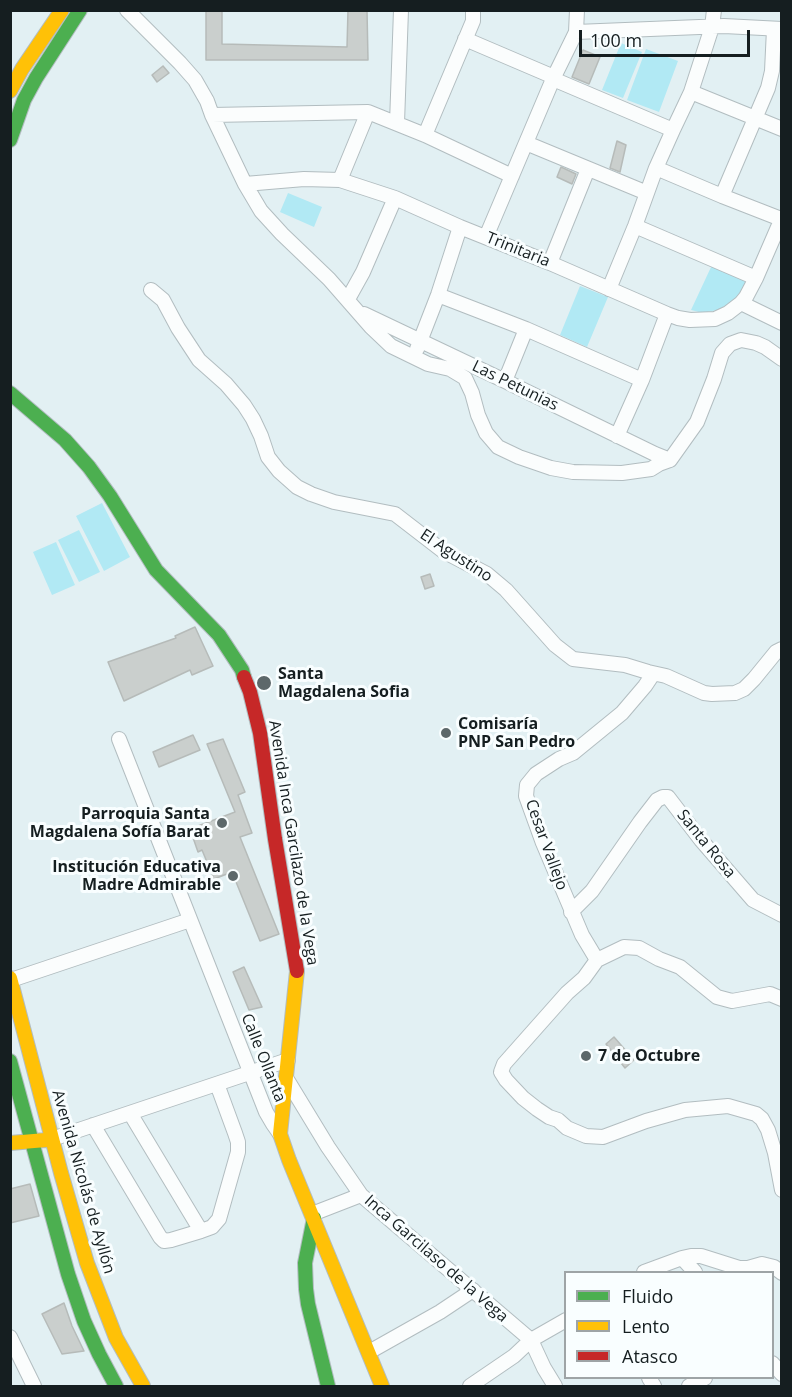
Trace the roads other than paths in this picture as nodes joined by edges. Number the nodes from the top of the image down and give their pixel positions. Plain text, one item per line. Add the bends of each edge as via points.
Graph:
1 (62, 10) edge
2 (80, 10) edge
3 (127, 10) edge
4 (401, 10) edge
5 (473, 10) edge
6 (577, 10) edge
7 (714, 10) edge
8 (712, 27) junction
9 (778, 29) edge
10 (576, 32) junction
11 (465, 39) junction
12 (553, 78) junction
13 (10, 91) edge
14 (691, 92) junction
15 (368, 112) junction
16 (212, 115) junction
17 (754, 117) junction
18 (397, 123) junction
19 (782, 129) edge
20 (672, 130) junction
21 (425, 135) junction
22 (10, 140) edge
23 (526, 143) junction
24 (657, 168) junction
25 (588, 169) junction
26 (512, 176) junction
27 (340, 180) junction
28 (245, 184) junction
29 (647, 194) junction
30 (722, 196) junction
31 (395, 198) junction
32 (781, 219) edge
33 (635, 226) junction
34 (460, 227) junction
35 (486, 237) junction
36 (768, 252) junction
37 (782, 257) edge
38 (550, 263) junction
39 (756, 278) junction
40 (609, 289) junction
41 (151, 290) dead end
42 (438, 295) junction
43 (348, 299) junction
44 (741, 303) junction
45 (359, 312) junction
46 (667, 314) junction
47 (782, 323) edge
48 (526, 329) junction
49 (420, 341) junction
50 (414, 358) junction
51 (782, 359) edge
52 (642, 380) junction
53 (505, 381) junction
54 (10, 393) edge
55 (617, 436) junction
56 (670, 460) junction
57 (782, 649) edge
58 (653, 674) junction
59 (119, 739) dead end
60 (571, 912) junction
61 (782, 915) edge
62 (190, 920) junction
63 (597, 960) junction
64 (11, 979) edge
65 (782, 999) edge
66 (288, 1060) junction
67 (10, 1061) edge
68 (250, 1073) junction
69 (285, 1078) junction
70 (217, 1084) junction
71 (130, 1113) junction
72 (47, 1118) junction
73 (26, 1120) junction
74 (10, 1121) edge
75 (93, 1125) junction
76 (280, 1134) junction
77 (52, 1139) junction
78 (32, 1142) junction
79 (10, 1143) edge
80 (782, 1190) edge
81 (361, 1195) junction
82 (313, 1216) junction
83 (201, 1231) junction
84 (682, 1258) junction
85 (647, 1271) edge
86 (693, 1271) edge
87 (782, 1273) edge
88 (473, 1290) junction
89 (564, 1321) edge
90 (10, 1336) edge
91 (531, 1340) junction
92 (369, 1352) junction
93 (34, 1386) edge
94 (116, 1386) edge
95 (143, 1386) edge
96 (328, 1386) edge
97 (382, 1386) edge
98 (470, 1386) edge
99 (555, 1386) edge

1 - 13 street
2 - 22 street via 24,100
3 - 16 street via 195,80
4 - 18 street
5 - 11 street
6 - 10 street
7 - 8 street
8 - 9 street
8 - 10 street
8 - 14 street
9 - 17 street via 768,88
10 - 12 street
11 - 12 street
11 - 21 street
12 - 20 street
12 - 23 street
14 - 17 street
14 - 20 street
15 - 16 street
15 - 18 street
15 - 27 street
16 - 28 street
17 - 19 street
17 - 30 street
18 - 21 street
20 - 24 street
21 - 26 street
23 - 25 street
23 - 26 street
24 - 29 street
24 - 30 street
25 - 29 street
25 - 38 street
26 - 35 street
27 - 28 street, Trinitaria
27 - 31 street, Trinitaria
28 - 43 street via 261,211
29 - 33 street
30 - 32 street
31 - 34 street, Trinitaria
31 - 43 street
32 - 36 street
33 - 39 street
33 - 40 street
34 - 35 street, Trinitaria
34 - 42 street
35 - 38 street, Trinitaria
36 - 37 street
36 - 39 street
38 - 40 street, Trinitaria
39 - 44 street
40 - 46 street, Trinitaria
41 - 58 street, El Agustino via 163,300 199,360 244,405 268,457 297,487 334,502 395,514 442,551 487,574 573,659 625,665
42 - 48 street
42 - 49 street
43 - 45 street
44 - 46 street, Trinitaria via 715,319 690,320
44 - 47 street
45 - 49 street, Las Petunias
45 - 50 street via 391,346
46 - 52 street
48 - 52 street
48 - 53 street
49 - 50 street
49 - 53 street, Las Petunias
50 - 56 street via 465,378 486,433 498,447 519,457 551,468 622,473 651,469
51 - 56 street via 756,343 741,340 730,344 722,353 698,422
52 - 55 street
53 - 55 street, Las Petunias
54 - 66 street, Avenida Inca Garcilazo de la Vega via 65,440 89,467 156,570 219,635 242,670 260,733 297,966
55 - 56 street, Las Petunias
57 - 58 street, El Agustino via 744,689 735,693 704,693
58 - 60 street, Cesar Vallejo via 622,713 573,753 536,774 527,785 528,802
59 - 62 street, Calle Ollanta
60 - 61 street, Santa Rosa via 592,891 663,796 668,797 753,900
60 - 63 street, Cesar Vallejo
62 - 64 street
62 - 68 street, Calle Ollanta
63 - 65 street via 624,947 639,948 680,967 717,997 732,1001 770,994
63 - 80 street via 504,1064 501,1072 506,1080 549,1117 577,1133 594,1137 685,1110 728,1107 756,1114 768,1130
64 - 72 street, Avenida Nicolás de Ayllón
66 - 68 street
66 - 69 street, Avenida Inca Garcilazo de la Vega
67 - 73 street
68 - 70 street
68 - 76 street, Calle Ollanta
69 - 76 street, Avenida Inca Garcilazo de la Vega
69 - 81 street, Inca Garcilaso de la Vega
70 - 71 street
70 - 83 street via 238,1152 219,1219
71 - 75 street
71 - 83 street
72 - 73 street
72 - 77 street, Avenida Nicolás de Ayllón
73 - 74 street
73 - 78 street
75 - 77 street
75 - 83 street via 160,1237 164,1240
76 - 82 street, Calle Ollanta
77 - 78 street
77 - 95 street, Avenida Nicolás de Ayllón via 87,1263 116,1338
78 - 79 street
78 - 94 street via 84,1321
81 - 82 street
81 - 88 street, Inca Garcilaso de la Vega
82 - 92 street, Calle Ollanta
82 - 96 street via 305,1263 306,1289
84 - 85 street
84 - 86 street
84 - 87 street via 700,1256 739,1268 762,1264
88 - 91 street, Inca Garcilaso de la Vega
88 - 92 street
89 - 91 street
90 - 93 street
91 - 98 street
91 - 99 street
92 - 97 street, Calle Ollanta

